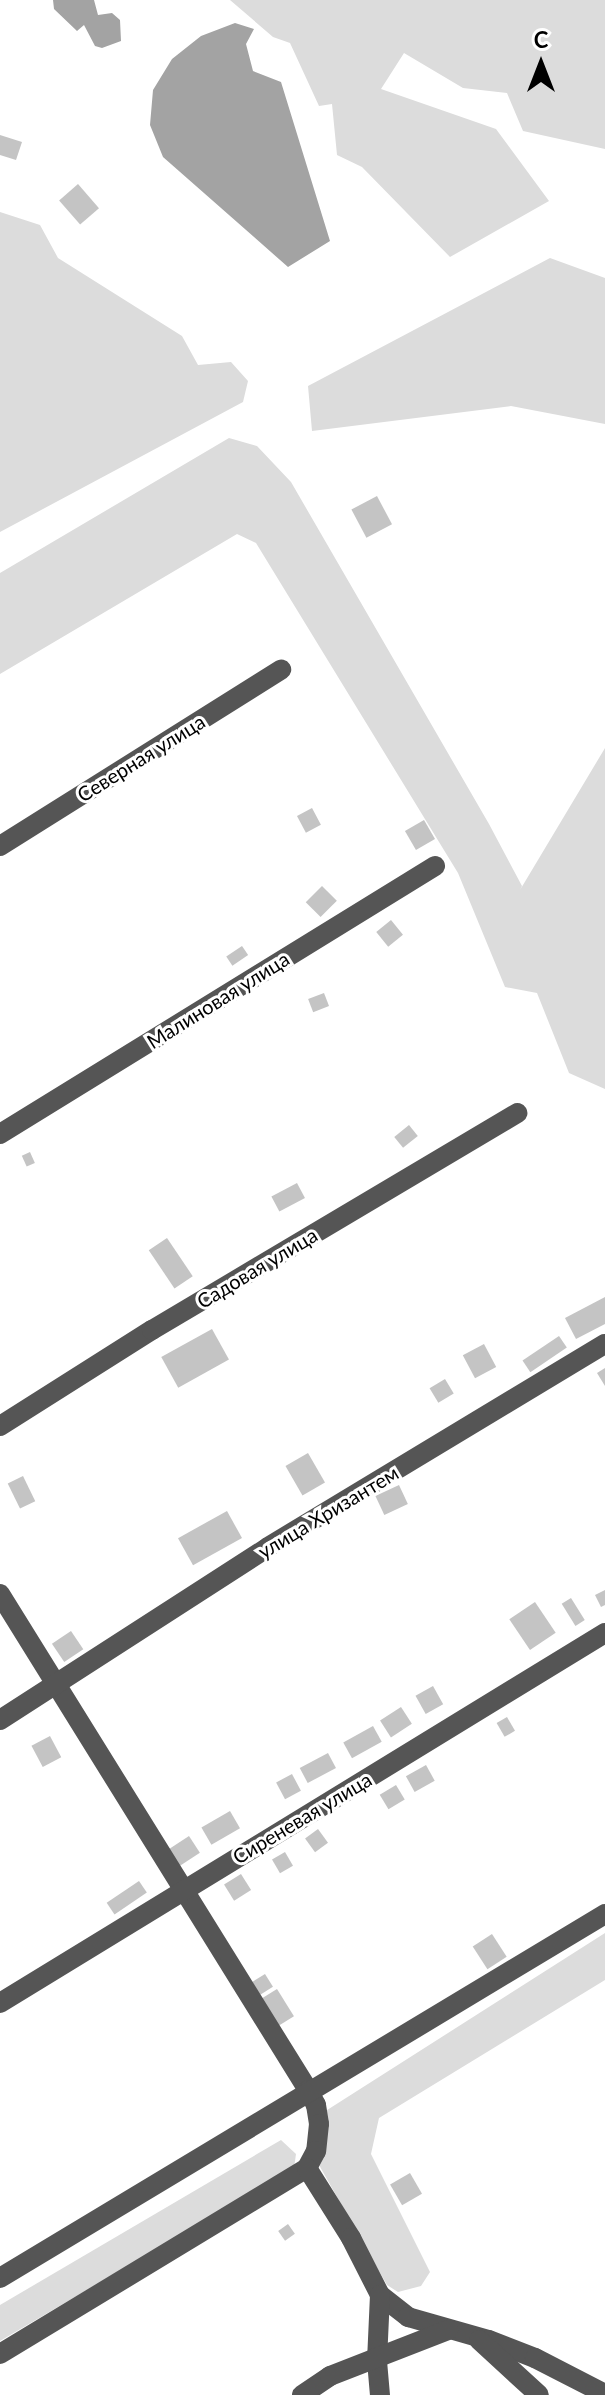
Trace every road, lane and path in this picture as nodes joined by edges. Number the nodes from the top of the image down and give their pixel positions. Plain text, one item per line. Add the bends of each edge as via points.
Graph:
1 (281, 670) dead end
2 (0, 846) edge
3 (435, 866) dead end
4 (517, 1113) dead end
5 (0, 1134) edge
6 (605, 1344) edge
7 (0, 1426) edge
8 (0, 1594) edge
9 (605, 1633) edge
10 (56, 1687) junction
11 (0, 1720) edge
12 (181, 1891) junction
13 (605, 1914) edge
14 (0, 2003) edge
15 (308, 2090) junction
16 (307, 2168) junction
17 (0, 2278) edge
18 (380, 2295) junction
19 (448, 2330) junction
20 (476, 2337) junction
21 (0, 2354) edge
22 (377, 2361) junction
23 (605, 2394) edge
24 (302, 2395) edge
25 (380, 2395) edge
26 (539, 2395) edge

1 - 2 street, Северная улица
3 - 5 street, Малиновая улица
4 - 7 street, Садовая улица
6 - 10 street, улица Хризантем via 268,1547
8 - 10 street
9 - 12 street, Сиреневая улица
10 - 11 street, улица Хризантем
10 - 12 street
12 - 14 street, Сиреневая улица
12 - 15 street
13 - 15 street
15 - 16 street via 319,2124 316,2151
15 - 17 street
16 - 18 street
16 - 21 street
18 - 19 street via 408,2317
18 - 22 street
19 - 20 street
19 - 22 street
20 - 23 street via 535,2358
20 - 26 street
22 - 24 street via 330,2376
22 - 25 street

